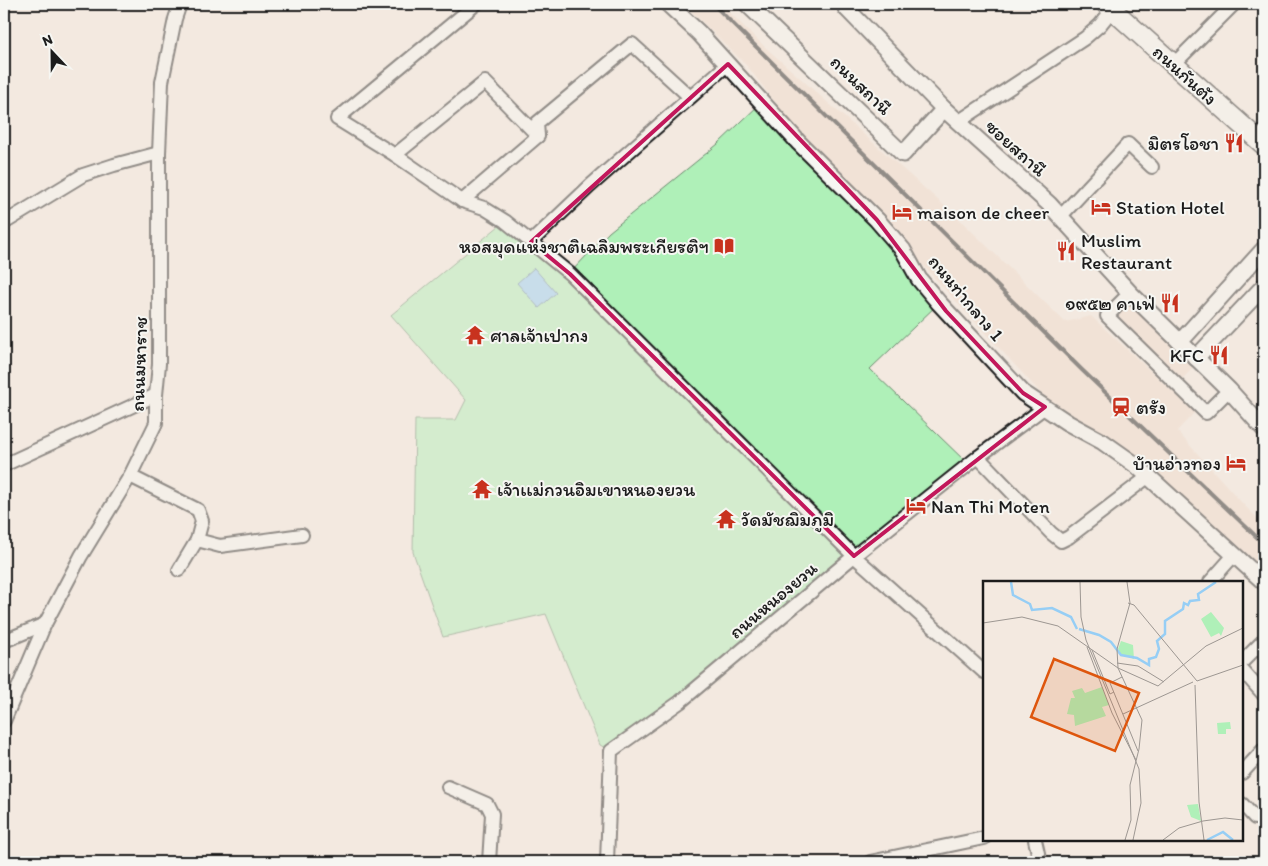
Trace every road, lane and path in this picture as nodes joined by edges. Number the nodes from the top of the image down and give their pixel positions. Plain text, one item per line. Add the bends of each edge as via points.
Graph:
1 (180, 4) edge
2 (476, 4) edge
3 (668, 4) edge
4 (747, 4) edge
5 (850, 4) edge
6 (1234, 4) edge
7 (1109, 7) edge
8 (728, 64) junction
9 (1173, 65) junction
10 (690, 97) junction
11 (944, 109) junction
12 (958, 122) junction
13 (538, 136) junction
14 (1264, 145) edge
15 (159, 153) junction
16 (395, 155) junction
17 (1152, 167) dead end
18 (462, 201) junction
19 (1060, 217) junction
20 (4, 223) edge
21 (531, 242) junction
22 (1264, 248) edge
23 (1264, 286) edge
24 (1130, 293) junction
25 (1180, 342) junction
26 (1196, 358) junction
27 (1229, 390) junction
28 (156, 395) junction
29 (1045, 407) junction
30 (1264, 429) edge
31 (978, 457) junction
32 (4, 464) edge
33 (130, 476) junction
34 (1149, 476) junction
35 (302, 535) dead end
36 (197, 540) junction
37 (1235, 554) junction
38 (854, 556) junction
39 (179, 570) dead end
40 (1211, 581) edge
41 (1264, 582) edge
42 (45, 624) junction
43 (1264, 640) edge
44 (4, 641) edge
45 (1243, 661) edge
46 (983, 671) edge
47 (1243, 671) edge
48 (1264, 695) edge
49 (4, 721) edge
50 (1264, 749) edge
51 (1243, 772) edge
52 (448, 787) dead end
53 (1243, 805) edge
54 (1255, 818) dead end
55 (983, 838) edge
56 (1036, 841) edge
57 (489, 862) edge
58 (607, 862) edge
59 (870, 862) edge
60 (1040, 862) edge

1 - 15 street, ถนนมหาราช via 162,82
2 - 16 street via 337,119
3 - 8 street, ถนนท่ากลาง 1
4 - 11 street, ถนนสถานี via 903,154
5 - 11 street, ซอยสถานี via 846,8
6 - 9 street
7 - 9 main road, ถนนกันตัง
7 - 12 street via 1100,24 1085,38
8 - 10 street
8 - 29 street, ถนนท่ากลาง 1 via 903,250 919,279 946,312 1023,393
9 - 14 main road, ถนนกันตัง
10 - 13 street via 632,44 537,123
10 - 21 street
11 - 12 street, ซอยสถานี
12 - 19 street, ซอยสถานี
13 - 16 street via 484,82
13 - 18 street
15 - 20 street via 83,175
15 - 28 street, ถนนมหาราช via 159,364
16 - 18 street
17 - 19 street via 1128,144
18 - 21 street via 484,208
19 - 24 street, ซอยสถานี
21 - 38 street via 570,274
22 - 25 street
23 - 26 street
24 - 25 street, ซอยสถานี
24 - 27 street via 1107,316 1206,413
25 - 26 street, ซอยสถานี
26 - 27 street, ซอยสถานี
27 - 30 street, ซอยสถานี
28 - 32 street
28 - 33 street, ถนนมหาราช via 156,423
29 - 31 street, ถนนหนองยวน
29 - 34 street, ถนนท่ากลาง 1 via 1103,442
31 - 34 street via 1061,541
31 - 38 street, ถนนหนองยวน
33 - 36 street via 198,510 202,521
33 - 42 street, ถนนมหาราช via 81,556
34 - 37 street, ถนนท่ากลาง 1
35 - 36 street via 220,546
36 - 39 street
37 - 40 street
37 - 41 street, ถนนท่ากลาง 1
38 - 46 street
38 - 58 street, ถนนหนองยวน via 680,702 611,751
42 - 44 street
42 - 49 street, ถนนมหาราช
43 - 45 street
47 - 48 street
50 - 51 street
52 - 57 street via 487,804 492,814
53 - 54 street
55 - 59 street
56 - 60 street

